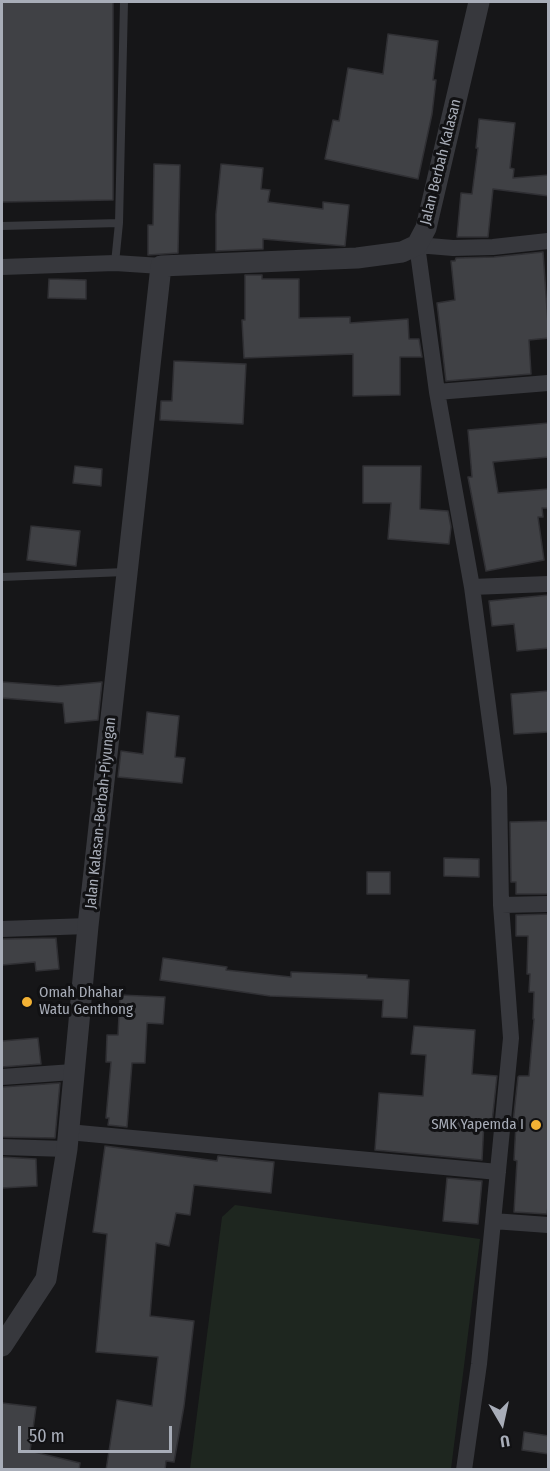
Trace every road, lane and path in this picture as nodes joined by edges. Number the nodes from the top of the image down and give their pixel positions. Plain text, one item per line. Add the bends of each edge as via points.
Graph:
1 (124, 2) edge
2 (479, 2) edge
3 (119, 224) junction
4 (2, 225) edge
5 (549, 241) edge
6 (417, 245) junction
7 (115, 263) junction
8 (161, 266) junction
9 (2, 267) edge
10 (549, 382) edge
11 (437, 392) junction
12 (129, 572) junction
13 (2, 577) edge
14 (549, 584) edge
15 (472, 587) junction
16 (549, 904) edge
17 (501, 905) junction
18 (88, 926) junction
19 (2, 929) edge
20 (73, 1072) junction
21 (2, 1077) edge
22 (68, 1141) junction
23 (2, 1147) edge
24 (498, 1172) junction
25 (492, 1221) junction
26 (549, 1225) edge
27 (2, 1346) edge
28 (464, 1470) edge

1 - 3 lane
2 - 6 street, Jalan Berbah Kalasan via 426,228
3 - 4 lane
3 - 7 lane
5 - 6 street via 493,247
6 - 8 street, Jalan Berbah Kalasan via 402,252 357,258
6 - 11 street
7 - 8 street
7 - 9 street
8 - 12 street, Jalan Kalasan-Berbah-Piyungan
10 - 11 street
11 - 15 street
12 - 13 lane
12 - 18 street, Jalan Kalasan-Berbah-Piyungan
14 - 15 street
15 - 17 street via 499,788
16 - 17 street
17 - 24 street via 511,1038
18 - 19 street
18 - 20 street, Jalan Kalasan-Berbah-Piyungan
20 - 21 street
20 - 22 street, Jalan Kalasan-Berbah-Piyungan
22 - 23 street
22 - 24 street
22 - 27 street, Jalan Kalasan-Berbah-Piyungan via 46,1279
24 - 25 street
25 - 26 street
25 - 28 street

